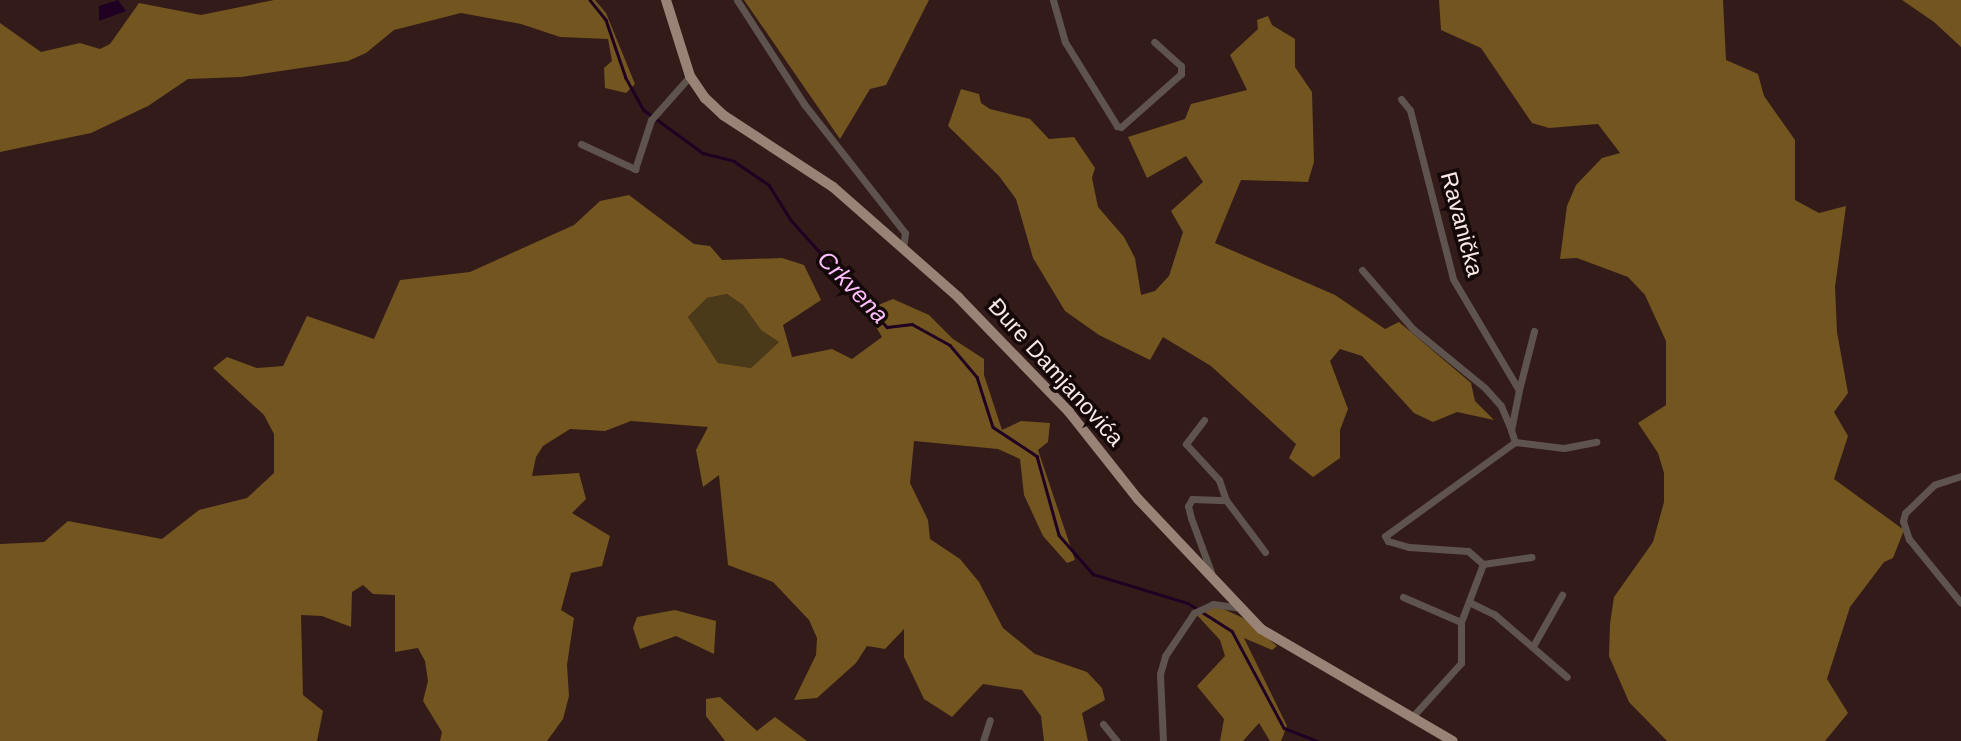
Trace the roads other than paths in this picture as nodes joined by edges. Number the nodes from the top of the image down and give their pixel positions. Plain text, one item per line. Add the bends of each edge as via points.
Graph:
1 (666, 0) edge
2 (737, 0) edge
3 (1053, 0) edge
4 (1154, 42) dead end
5 (690, 76) junction
6 (1402, 99) dead end
7 (581, 144) dead end
8 (903, 249) junction
9 (1362, 270) dead end
10 (1534, 331) dead end
11 (1518, 390) junction
12 (1204, 420) dead end
13 (1511, 430) junction
14 (1515, 442) junction
15 (1596, 442) dead end
16 (1961, 476) edge
17 (1226, 500) junction
18 (1265, 552) dead end
19 (1531, 556) dead end
20 (1483, 564) junction
21 (1211, 572) junction
22 (1562, 595) dead end
23 (1403, 597) dead end
24 (1469, 602) junction
25 (1961, 603) edge
26 (1241, 608) junction
27 (1461, 622) junction
28 (1534, 646) junction
29 (1567, 677) dead end
30 (1415, 715) junction
31 (990, 720) dead end
32 (1102, 724) dead end
33 (983, 741) edge
34 (1117, 741) edge
35 (1163, 741) edge
36 (1453, 741) edge

1 - 5 main road, Đure Damjanovića
2 - 8 street via 803,104 905,233
3 - 4 street via 1065,42 1117,126 1181,74 1181,66
5 - 7 street via 653,117 633,170
5 - 8 main road, Đure Damjanovića via 723,115 833,187
6 - 11 street, Ravanička via 1410,110 1453,279
8 - 21 main road, Đure Damjanovića via 1029,369 1138,499
9 - 13 street via 1413,329 1485,388 1501,406
10 - 11 street
11 - 13 street
12 - 17 street via 1187,447 1219,480
13 - 14 street
14 - 15 street via 1556,448
14 - 20 street via 1385,536 1409,547 1468,551
16 - 25 street via 1934,485 1905,513 1903,522 1909,539
17 - 18 street
17 - 21 street via 1188,503
19 - 20 street
20 - 24 street
21 - 26 main road, Đure Damjanovića
22 - 28 street
23 - 27 street
24 - 27 street
24 - 28 street via 1494,614
26 - 30 main road, Đure Damjanovića via 1278,639
26 - 35 street via 1213,604 1194,613 1162,665
27 - 30 street via 1461,663
28 - 29 street
30 - 36 main road, Đure Damjanovića
31 - 33 street
32 - 34 street

